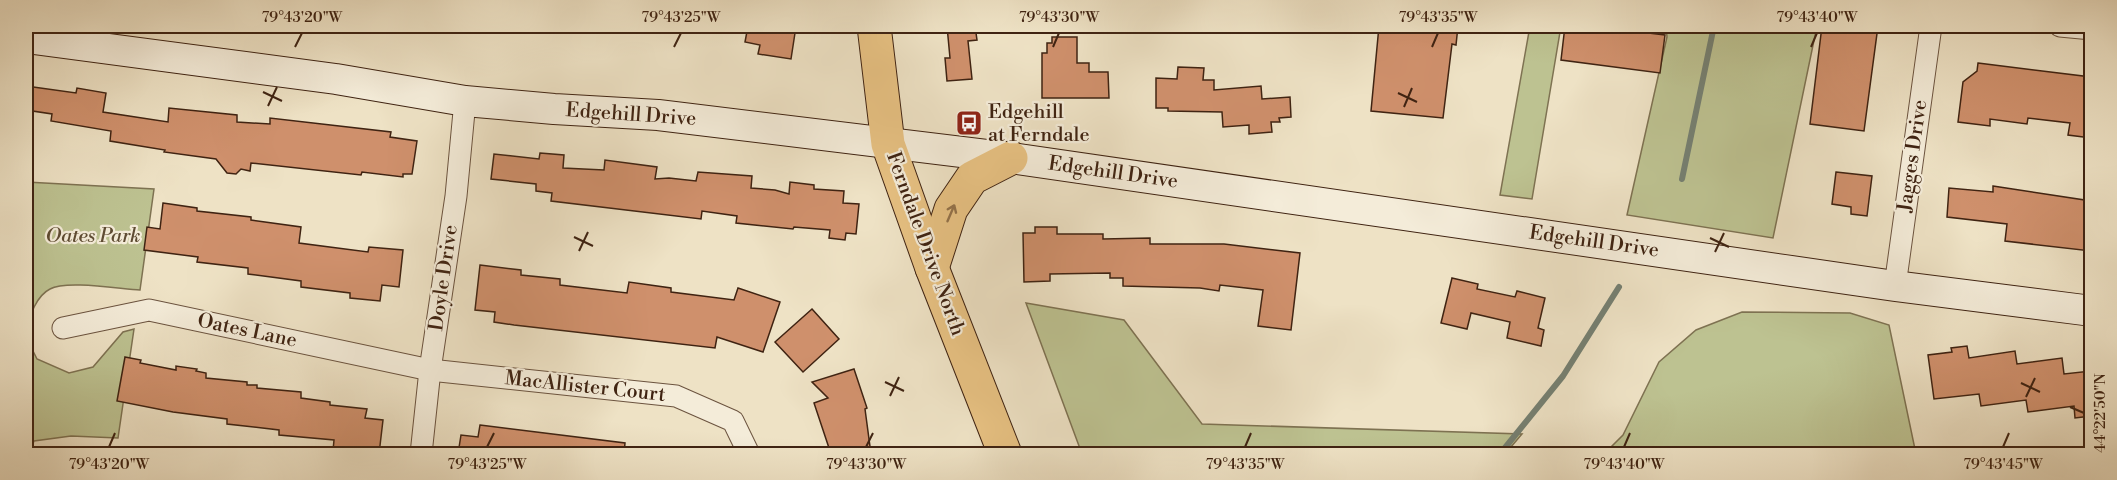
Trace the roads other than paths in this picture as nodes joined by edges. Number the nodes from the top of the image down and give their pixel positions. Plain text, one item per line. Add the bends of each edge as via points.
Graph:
1 (874, 26) edge
2 (1931, 26) edge
3 (2060, 26) edge
4 (2091, 29) edge
5 (26, 38) edge
6 (465, 101) junction
7 (888, 144) junction
8 (1011, 158) junction
9 (932, 268) junction
10 (1895, 286) junction
11 (2091, 311) edge
12 (63, 328) dead end
13 (430, 370) junction
14 (421, 454) edge
15 (749, 454) edge
16 (1005, 454) edge

1 - 7 main road, Ferndale Drive North
2 - 10 street, Jagges Drive
3 - 4 street
5 - 6 street, Edgehill Drive via 336,79
6 - 7 street, Edgehill Drive via 658,115
6 - 13 street, Doyle Drive via 456,196
7 - 8 street, Edgehill Drive
7 - 9 main road, Ferndale Drive North
9 -> 8 main road via 951,209 972,178
8 - 10 street, Edgehill Drive
9 - 16 main road, Ferndale Drive North
10 - 11 street, Edgehill Drive
12 - 13 street, Oates Lane via 149,310
13 - 14 street, Doyle Drive
13 - 15 street, MacAllister Court via 676,396 733,421

